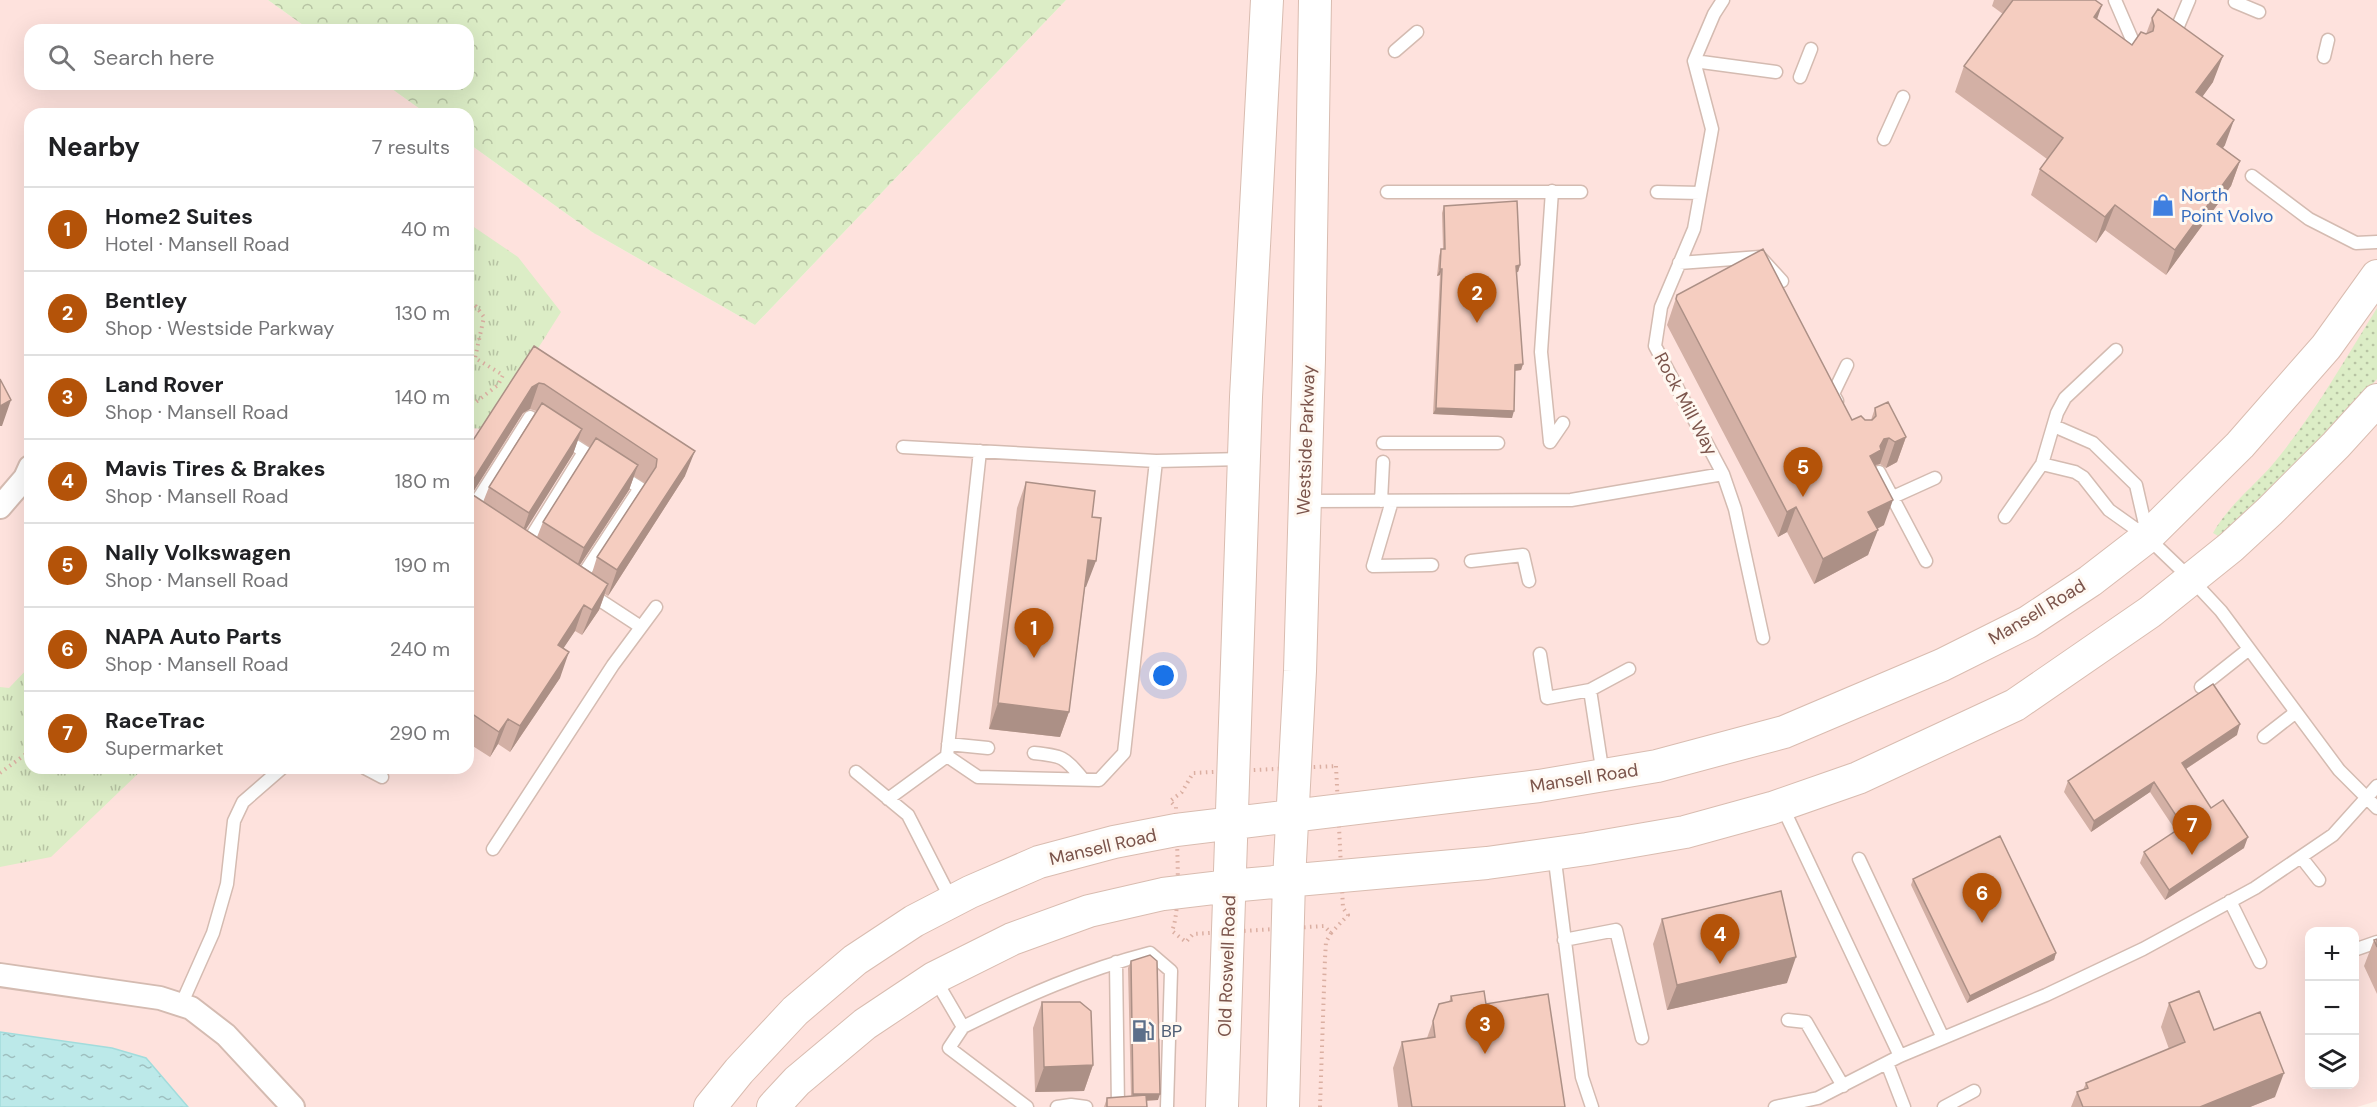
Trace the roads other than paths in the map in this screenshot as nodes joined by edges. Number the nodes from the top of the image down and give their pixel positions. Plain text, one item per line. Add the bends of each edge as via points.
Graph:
1 (1267, 0) edge
2 (1315, 0) edge
3 (1723, 0) edge
4 (2115, 0) edge
5 (2190, 0) edge
6 (2235, 2) dead end
7 (2259, 12) dead end
8 (2158, 29) edge
9 (1417, 32) dead end
10 (2328, 40) dead end
11 (1811, 49) dead end
12 (1395, 51) dead end
13 (2137, 51) edge
14 (2324, 57) dead end
15 (1694, 61) junction
16 (1776, 72) dead end
17 (1800, 77) dead end
18 (1903, 97) dead end
19 (1884, 139) dead end
20 (2252, 176) dead end
21 (1552, 191) junction
22 (1387, 192) dead end
23 (1581, 192) dead end
24 (1657, 192) dead end
25 (1700, 193) junction
26 (2377, 242) edge
27 (1679, 263) junction
28 (2377, 276) edge
29 (1782, 281) edge
30 (2116, 350) dead end
31 (1847, 365) dead end
32 (2377, 400) edge
33 (1843, 411) edge
34 (1563, 423) dead end
35 (2054, 426) junction
36 (1383, 443) dead end
37 (1498, 443) dead end
38 (903, 447) dead end
39 (981, 451) junction
40 (584, 452) junction
41 (1244, 459) junction
42 (1156, 461) junction
43 (1383, 462) dead end
44 (2042, 464) junction
45 (1879, 472) edge
46 (1723, 474) junction
47 (1935, 478) dead end
48 (24, 479) edge
49 (1893, 497) junction
50 (1305, 501) junction
51 (1387, 501) junction
52 (0, 507) edge
53 (474, 512) edge
54 (2005, 517) dead end
55 (2147, 537) junction
56 (522, 550) edge
57 (1471, 561) dead end
58 (1926, 561) dead end
59 (1432, 565) dead end
60 (2192, 580) junction
61 (1529, 581) dead end
62 (656, 607) dead end
63 (641, 627) junction
64 (1763, 638) dead end
65 (2249, 649) junction
66 (1540, 654) dead end
67 (1629, 669) dead end
68 (2201, 687) dead end
69 (1590, 690) junction
70 (2296, 712) junction
71 (2264, 737) dead end
72 (988, 748) dead end
73 (948, 750) junction
74 (1034, 753) dead end
75 (855, 772) dead end
76 (275, 774) edge
77 (376, 774) edge
78 (1603, 776) junction
79 (382, 777) dead end
80 (1083, 779) junction
81 (2377, 786) edge
82 (888, 799) junction
83 (2367, 799) junction
84 (1782, 805) junction
85 (2377, 808) edge
86 (1292, 816) junction
87 (1233, 825) junction
88 (493, 849) dead end
89 (1554, 854) junction
90 (2301, 856) junction
91 (1859, 858) dead end
92 (1288, 880) junction
93 (2319, 880) dead end
94 (1230, 886) junction
95 (953, 901) junction
96 (2230, 901) junction
97 (1564, 940) junction
98 (2377, 942) edge
99 (2359, 949) edge
100 (1116, 962) junction
101 (2260, 962) dead end
102 (0, 975) edge
103 (934, 978) junction
104 (181, 1005) junction
105 (1788, 1020) dead end
106 (963, 1027) junction
107 (1642, 1038) dead end
108 (1944, 1038) junction
109 (1900, 1056) junction
110 (1887, 1063) junction
111 (1843, 1086) junction
112 (1974, 1091) dead end
113 (293, 1107) edge
114 (710, 1107) edge
115 (773, 1107) edge
116 (1027, 1107) edge
117 (1057, 1107) edge
118 (1086, 1107) edge
119 (1118, 1107) edge
120 (1167, 1107) edge
121 (1222, 1107) edge
122 (1283, 1107) edge
123 (1592, 1107) edge
124 (1775, 1107) edge
125 (1904, 1107) edge
126 (1944, 1107) edge

1 - 41 main road
2 - 50 main road, Westside Parkway
3 - 15 lane
4 - 13 lane
5 - 8 lane via 2178,43
6 - 7 lane
9 - 12 lane
10 - 14 lane
11 - 17 lane
15 - 16 lane
15 - 25 lane, Rock Mill Way via 1712,129
18 - 19 lane
20 - 26 lane via 2309,219 2356,243
21 - 22 lane
21 - 23 lane
21 - 34 lane via 1541,352 1550,442
24 - 25 lane
25 - 27 lane, Rock Mill Way via 1694,229
27 - 29 lane via 1760,257
27 - 46 lane, Rock Mill Way via 1661,307 1655,346
28 - 55 main road, Mansell Road via 2326,347 2268,414
30 - 35 lane via 2065,398
31 - 33 lane via 1833,394
32 - 60 main road via 2270,511
35 - 44 lane
35 - 55 lane via 2093,443 2136,485
36 - 37 lane
38 - 39 lane
39 - 42 lane
39 - 73 lane
40 - 53 lane via 530,417
40 - 56 lane
40 - 63 lane via 640,488 572,582
41 - 42 lane
41 - 87 main road
42 - 80 lane via 1124,753 1099,780
43 - 51 lane
44 - 54 lane
44 - 55 lane via 2076,472 2109,510
45 - 49 lane
46 - 51 lane via 1571,500
46 - 64 lane, Rock Mill Way via 1736,509
47 - 49 lane
48 - 52 street
49 - 58 lane
50 - 51 lane
50 - 86 main road, Westside Parkway
51 - 59 lane via 1374,566
55 - 60 lane
55 - 78 main road, Mansell Road via 2028,622 1942,665 1784,732 1657,766
57 - 61 lane via 1523,555
60 - 65 lane
60 - 84 main road via 2015,705 1858,778
62 - 63 lane
63 - 88 lane
65 - 68 lane
65 - 70 lane
66 - 69 lane via 1547,698
67 - 69 lane
69 - 78 lane
70 - 71 lane
70 - 83 lane via 2339,770
72 - 73 lane
73 - 80 lane via 978,777
73 - 82 lane
74 - 80 lane via 1066,759
75 - 82 lane
76 - 104 lane via 243,801 234,821 224,893 213,933
77 - 79 lane
78 - 86 main road, Mansell Road
81 - 83 lane
82 - 95 lane via 908,815
83 - 85 lane
83 - 90 lane via 2333,835
84 - 89 main road via 1685,832
84 - 109 lane
86 - 87 main road, Mansell Road
86 - 92 main road, Westside Parkway
87 - 94 main road, Old Roswell Road
87 - 95 main road, Mansell Road via 1176,830 1039,862
89 - 92 main road
89 - 97 lane
90 - 93 lane
90 - 96 lane
91 - 108 lane
92 - 94 main road
92 - 122 main road
94 - 103 main road via 1163,894 1089,911 1012,939
94 - 121 main road, Old Roswell Road
95 - 114 main road, Mansell Road via 855,960 795,1011
96 - 101 lane
96 - 108 lane via 2055,991
97 - 107 lane via 1616,930
97 - 123 lane via 1582,1077
98 - 99 lane
100 - 106 lane via 1032,993
100 - 119 lane
100 - 120 lane via 1150,953 1171,970
102 - 104 street via 160,998
103 - 106 lane
103 - 115 main road via 865,1024 797,1081
104 - 113 street via 191,1008 226,1035
105 - 111 lane via 1806,1022
106 - 116 lane via 949,1048
108 - 109 lane
109 - 110 lane
110 - 111 lane
110 - 125 lane
111 - 124 lane via 1818,1098
112 - 126 lane
117 - 118 lane

